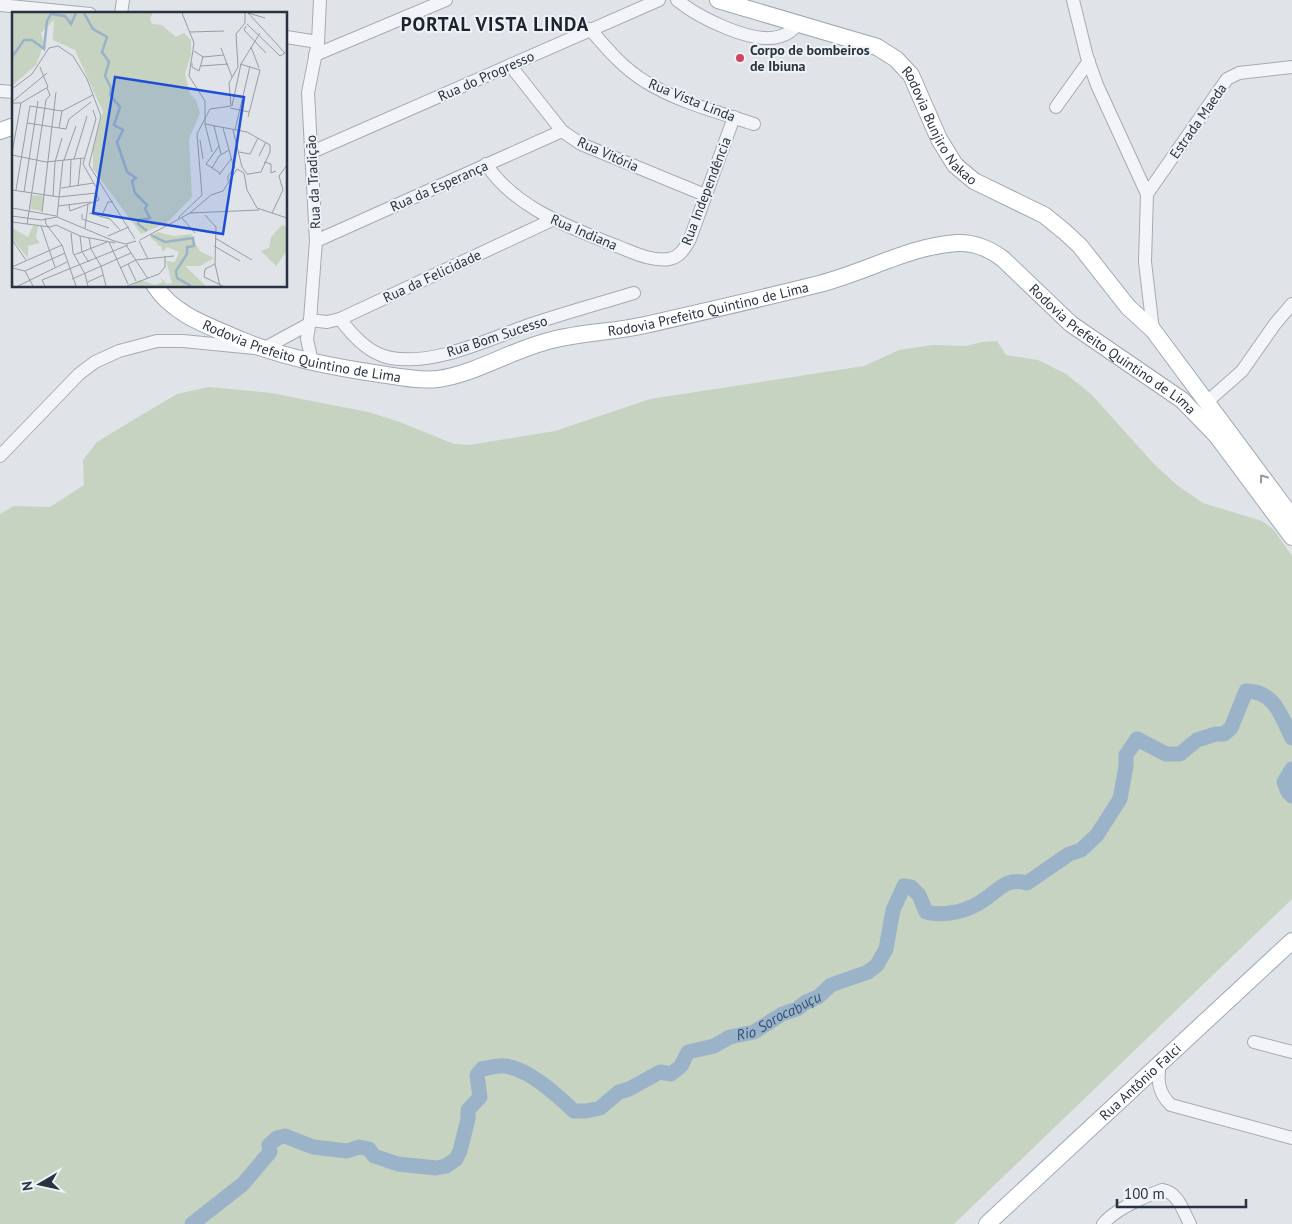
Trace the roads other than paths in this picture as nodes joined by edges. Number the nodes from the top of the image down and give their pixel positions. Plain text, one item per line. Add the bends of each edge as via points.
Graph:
1 (320, 0) edge
2 (446, 0) edge
3 (659, 0) edge
4 (677, 0) edge
5 (718, 0) edge
6 (1073, 0) edge
7 (0, 5) edge
8 (70, 12) edge
9 (797, 25) junction
10 (590, 29) junction
11 (288, 37) edge
12 (318, 42) junction
13 (315, 55) junction
14 (1089, 61) junction
15 (510, 65) junction
16 (1292, 67) edge
17 (1056, 107) dead end
18 (734, 117) junction
19 (754, 124) dead end
20 (12, 127) edge
21 (0, 131) edge
22 (562, 131) junction
23 (312, 152) junction
24 (486, 164) junction
25 (1147, 194) junction
26 (705, 195) junction
27 (552, 220) junction
28 (316, 241) junction
29 (670, 259) joint
30 (156, 288) edge
31 (634, 293) dead end
32 (1292, 304) edge
33 (1128, 307) junction
34 (340, 319) junction
35 (310, 322) junction
36 (1153, 330) junction
37 (263, 349) junction
38 (312, 362) junction
39 (1143, 373) junction
40 (1184, 389) junction
41 (1208, 401) junction
42 (1217, 436) junction
43 (0, 456) edge
44 (1249, 459) junction
45 (1292, 518) edge
46 (1292, 537) edge
47 (1292, 941) edge
48 (1254, 1042) dead end
49 (1292, 1052) edge
50 (1160, 1063) junction
51 (1292, 1138) edge
52 (987, 1224) edge
53 (1104, 1224) edge
54 (1190, 1224) edge

1 - 12 street, Rua da Tradição
2 - 13 street
3 - 10 street, Rua do Progresso
4 - 9 street via 691,11 750,35 781,36
5 - 9 main road, Rodovia Bunjiro Nakao
6 - 14 street
7 - 8 street
9 - 33 main road, Rodovia Bunjiro Nakao via 877,47 896,59 911,75 955,166 974,181 1044,214 1080,246
10 - 15 street, Rua do Progresso
10 - 18 street, Rua Vista Linda via 623,65 646,82
11 - 12 street
12 - 13 street, Rua da Tradição
13 - 23 street, Rua da Tradição via 308,93
14 - 17 street
14 - 25 street
15 - 22 street, Rua Vitória
15 - 23 street, Rua do Progresso
16 - 25 street, Estrada Maeda via 1239,72 1227,79
18 - 19 street, Rua Vista Linda
18 - 26 street, Rua Independência
20 - 21 main road
22 - 24 street, Rua da Esperança
22 - 26 street, Rua Vitória via 581,144
23 - 28 street, Rua da Tradição
24 - 27 street, Rua Indiana via 504,185
24 - 28 street, Rua da Esperança
25 - 36 street via 1145,262
26 - 29 street, Rua Independência via 690,239 683,251
27 - 29 street, Rua Indiana via 638,254
27 - 34 street, Rua da Felicidade
28 - 35 street, Rua da Tradição
30 - 37 main road, Rodovia Prefeito Quintino de Lima via 163,298 186,316
31 - 34 street, Rua Bom Sucesso via 450,353 431,356 391,358 374,351 351,333
32 - 41 street via 1242,371
33 - 36 main road, Rodovia Bunjiro Nakao
33 - 40 main road, Rodovia Bunjiro Nakao
34 - 35 street, Rua da Felicidade
35 - 37 street
35 - 38 street, Rua da Tradição via 306,339
36 - 41 main road, Rodovia Bunjiro Nakao
37 - 38 main road, Rodovia Prefeito Quintino de Lima
37 - 43 street via 183,341 138,344 119,351 79,374
38 - 39 main road, Rodovia Prefeito Quintino de Lima via 410,379 436,379 552,340 643,326 818,285 918,251 960,243 994,252 1071,324
39 - 40 main road
39 - 42 main road, Rodovia Prefeito Quintino de Lima via 1182,400
40 - 42 main road, Rodovia Bunjiro Nakao
40 - 44 main road via 1214,416
41 - 44 main road, Rodovia Bunjiro Nakao
42 - 46 main road, Rodovia Bunjiro Nakao
45 -> 44 main road, Rodovia Bunjiro Nakao
47 - 50 main road, Rua Antônio Falci
48 - 49 street
50 - 51 street via 1160,1088 1171,1105
50 - 52 main road, Rua Antônio Falci
53 - 54 street via 1108,1217 1162,1190 1177,1199

